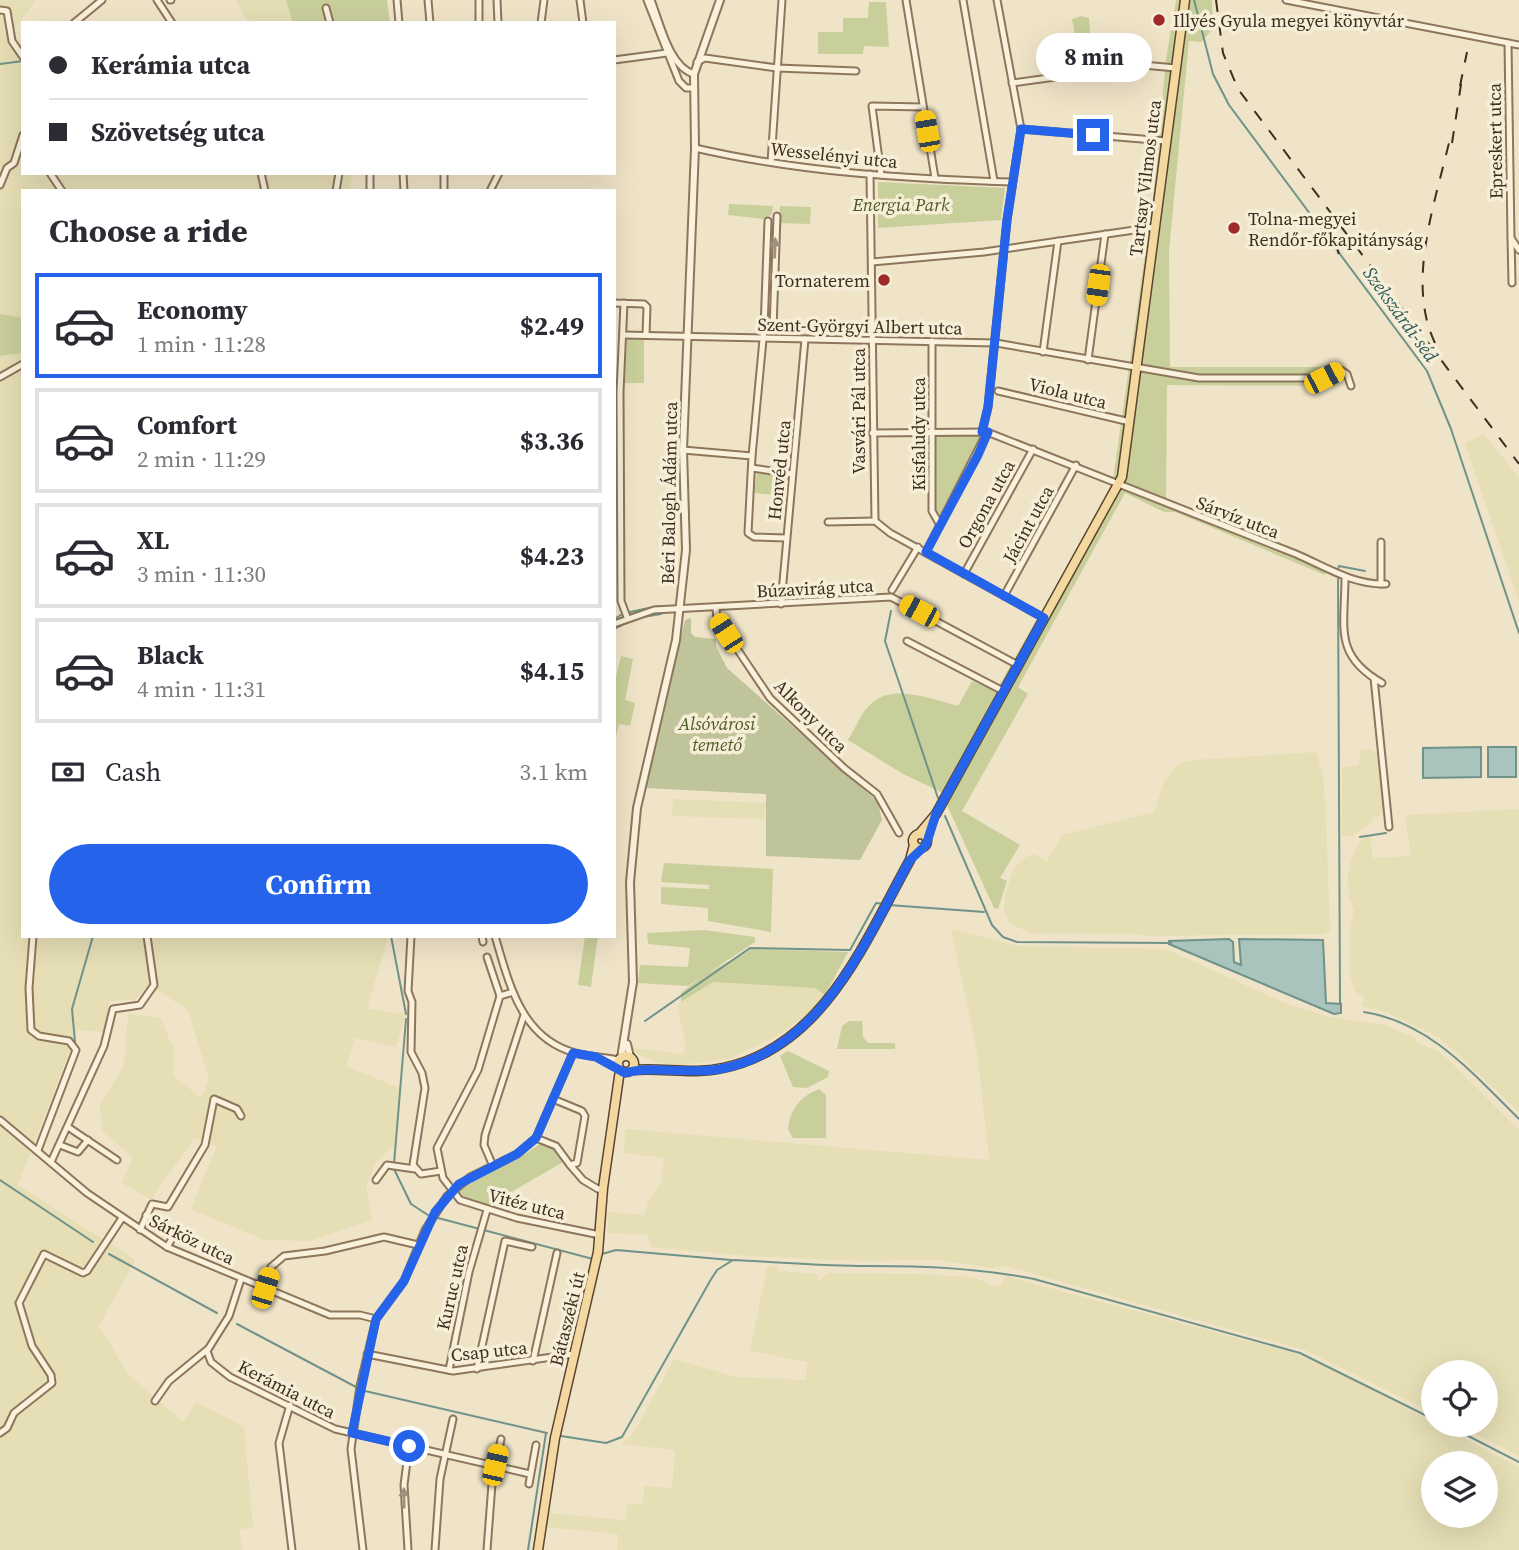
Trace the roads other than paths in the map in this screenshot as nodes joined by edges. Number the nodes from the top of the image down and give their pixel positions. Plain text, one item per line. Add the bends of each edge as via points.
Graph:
1 (102, 0) edge
2 (157, 0) edge
3 (397, 0) edge
4 (428, 0) edge
5 (479, 0) edge
6 (498, 0) edge
7 (544, 0) edge
8 (580, 0) edge
9 (649, 0) edge
10 (720, 0) edge
11 (782, 0) edge
12 (906, 0) edge
13 (963, 0) edge
14 (997, 0) edge
15 (1184, 0) edge
16 (1286, 0) edge
17 (1295, 1) edge
18 (326, 8) dead end
19 (0, 10) edge
20 (76, 21) edge
21 (171, 21) edge
22 (329, 21) edge
23 (399, 21) edge
24 (430, 21) edge
25 (479, 21) edge
26 (498, 21) edge
27 (541, 21) edge
28 (583, 21) edge
29 (1508, 43) junction
30 (704, 45) junction
31 (1519, 45) edge
32 (667, 53) junction
33 (21, 54) edge
34 (708, 58) junction
35 (616, 60) edge
36 (696, 62) junction
37 (777, 68) junction
38 (1176, 68) junction
39 (856, 71) dead end
40 (694, 74) junction
41 (1012, 83) junction
42 (694, 88) junction
43 (923, 107) junction
44 (1021, 129) junction
45 (21, 141) edge
46 (1166, 141) junction
47 (695, 148) junction
48 (771, 162) junction
49 (14, 163) junction
50 (21, 165) edge
51 (870, 174) junction
52 (881, 175) junction
53 (935, 178) junction
54 (994, 181) junction
55 (1012, 182) junction
56 (0, 185) edge
57 (776, 216) dead end
58 (768, 221) dead end
59 (1155, 227) junction
60 (1105, 234) junction
61 (1511, 238) junction
62 (1058, 241) junction
63 (1005, 249) junction
64 (1519, 250) edge
65 (872, 262) junction
66 (1512, 283) dead end
67 (616, 303) edge
68 (624, 303) junction
69 (773, 329) dead end
70 (623, 335) junction
71 (646, 335) junction
72 (687, 336) junction
73 (761, 338) junction
74 (805, 339) junction
75 (872, 340) junction
76 (932, 341) junction
77 (996, 343) junction
78 (1043, 352) junction
79 (1088, 360) junction
80 (21, 364) edge
81 (1137, 369) junction
82 (0, 377) edge
83 (1351, 386) dead end
84 (998, 390) dead end
85 (618, 406) edge
86 (1130, 422) junction
87 (985, 432) junction
88 (872, 433) junction
89 (932, 433) junction
90 (616, 437) edge
91 (622, 437) junction
92 (1033, 449) junction
93 (683, 450) junction
94 (752, 457) junction
95 (616, 458) edge
96 (622, 458) junction
97 (1076, 465) junction
98 (752, 468) junction
99 (792, 474) junction
100 (1120, 483) junction
101 (616, 485) edge
102 (622, 485) junction
103 (875, 521) junction
104 (828, 522) dead end
105 (940, 525) junction
106 (786, 538) junction
107 (1381, 542) dead end
108 (918, 547) junction
109 (926, 552) junction
110 (964, 573) junction
111 (1345, 577) junction
112 (892, 590) dead end
113 (1004, 596) junction
114 (781, 604) junction
115 (716, 608) junction
116 (680, 610) junction
117 (627, 617) junction
118 (1044, 618) junction
119 (616, 623) edge
120 (907, 641) dead end
121 (1018, 665) junction
122 (1374, 678) junction
123 (1382, 683) dead end
124 (1003, 691) junction
125 (1389, 827) dead end
126 (899, 833) dead end
127 (923, 836) junction
128 (918, 846) junction
129 (33, 938) edge
130 (147, 938) edge
131 (411, 938) edge
132 (496, 938) edge
133 (487, 957) dead end
134 (513, 992) junction
135 (500, 996) junction
136 (524, 1015) junction
137 (573, 1053) junction
138 (625, 1064) junction
139 (554, 1099) junction
140 (241, 1116) dead end
141 (0, 1120) edge
142 (68, 1127) junction
143 (536, 1138) junction
144 (88, 1140) junction
145 (60, 1145) junction
146 (38, 1150) junction
147 (117, 1160) dead end
148 (51, 1162) junction
149 (570, 1165) junction
150 (493, 1166) junction
151 (415, 1169) junction
152 (441, 1171) junction
153 (376, 1180) dead end
154 (598, 1189) dead end
155 (451, 1192) junction
156 (487, 1210) junction
157 (146, 1215) junction
158 (122, 1218) junction
159 (140, 1230) junction
160 (600, 1235) junction
161 (418, 1245) junction
162 (167, 1247) junction
163 (532, 1247) dead end
164 (557, 1253) dead end
165 (242, 1279) junction
166 (265, 1288) junction
167 (376, 1319) junction
168 (208, 1349) junction
169 (367, 1354) junction
170 (574, 1354) junction
171 (533, 1361) junction
172 (477, 1369) junction
173 (449, 1370) junction
174 (155, 1401) dead end
175 (290, 1405) junction
176 (453, 1419) dead end
177 (0, 1433) edge
178 (352, 1433) junction
179 (502, 1439) dead end
180 (536, 1445) dead end
181 (409, 1446) junction
182 (445, 1454) junction
183 (495, 1465) junction
184 (530, 1474) junction
185 (529, 1484) dead end
186 (292, 1550) edge
187 (363, 1550) edge
188 (408, 1550) edge
189 (435, 1550) edge
190 (487, 1550) edge
191 (538, 1550) edge

1 - 20 street
2 - 21 street
3 - 23 street
4 - 24 street
5 - 25 street
6 - 26 street
7 - 27 street
8 - 28 street
9 - 32 street
9 - 40 street via 672,53
10 - 30 street, Béri Balogh Ádám utca
11 - 37 street
12 - 43 street
13 - 54 street
14 - 41 street
15 - 38 main road, Tartsay Vilmos utca
16 - 17 street
17 - 29 street
18 - 22 street
19 - 33 street via 7,11 12,41
29 - 31 street
29 - 61 street, Epreskert utca
30 - 34 street
30 - 36 street, Béri Balogh Ádám utca
32 - 35 street
32 - 42 street via 682,86
34 - 36 street
34 - 37 street
36 - 40 street, Béri Balogh Ádám utca
37 - 39 street
37 - 48 street
38 - 41 street via 1143,65
38 - 46 main road, Tartsay Vilmos utca
40 - 42 street, Béri Balogh Ádám utca
41 - 44 street
42 - 47 street, Béri Balogh Ádám utca
43 - 52 street via 872,106
43 - 53 street
44 - 46 street
44 - 55 street
45 - 49 street
46 - 59 main road, Tartsay Vilmos utca
47 - 48 street, Wesselényi utca
47 - 72 street, Béri Balogh Ádám utca
48 - 51 street, Wesselényi utca
49 - 50 street
49 - 56 street
51 - 52 street, Wesselényi utca
51 - 65 street, Vasvári Pál utca
52 - 53 street, Wesselényi utca
53 - 54 street, Wesselényi utca
54 - 55 street, Wesselényi utca
55 - 63 street
69 -> 57 street
58 - 73 street
59 - 60 street
59 - 81 main road, Tartsay Vilmos utca
60 - 62 street
60 - 79 street
61 - 64 street
61 - 66 street, Epreskert utca
62 - 63 street
62 - 78 street
63 - 65 street
63 - 77 street
65 - 75 street, Vasvári Pál utca
67 - 68 street
68 - 70 street
68 - 71 street via 647,307
70 - 71 street, Szent-Györgyi Albert utca
70 - 85 street
71 - 72 street, Szent-Györgyi Albert utca
72 - 73 street, Szent-Györgyi Albert utca
72 - 93 street, Béri Balogh Ádám utca
73 - 74 street, Szent-Györgyi Albert utca
73 - 94 street
74 - 75 street, Szent-Györgyi Albert utca
74 - 99 street, Honvéd utca
75 - 76 street, Szent-Györgyi Albert utca
75 - 88 street, Vasvári Pál utca
76 - 77 street, Szent-Györgyi Albert utca
76 - 89 street, Kisfaludy utca
77 - 78 street, Szent-Györgyi Albert utca
77 - 87 street
78 - 79 street, Szent-Györgyi Albert utca
79 - 81 street, Szent-Györgyi Albert utca
80 - 82 street
81 - 83 street, Szent-Györgyi Albert utca via 1199,378 1324,378 1344,370
81 - 86 main road, Tartsay Vilmos utca
84 - 86 street, Viola utca
85 - 91 street
86 - 100 main road, Tartsay Vilmos utca
87 - 89 street
87 - 92 street, Sárvíz utca
87 - 105 street
88 - 89 street
88 - 103 street, Vasvári Pál utca
89 - 105 street, Kisfaludy utca via 932,511
90 - 91 street
91 - 96 street
92 - 97 street, Sárvíz utca
92 - 110 street, Orgona utca
93 - 94 street
93 - 116 street, Béri Balogh Ádám utca via 685,550
94 - 98 street
95 - 96 street
96 - 102 street
97 - 100 street, Sárvíz utca
97 - 113 street, Jácint utca
98 - 99 street
98 - 106 street via 748,533
99 - 106 street, Honvéd utca
100 - 111 street, Sárvíz utca
100 - 118 main road, Tartsay Vilmos utca
101 - 102 street
102 - 117 street via 621,601
103 - 104 street
103 - 108 street
105 - 109 street
106 - 114 street, Honvéd utca
107 - 111 street, Sárvíz utca via 1384,584
108 - 109 street
108 - 112 street
109 - 110 street
110 - 113 street
111 - 122 street via 1347,652
113 - 118 street
114 - 115 street, Búzavirág utca
114 - 121 street, Búzavirág utca via 895,598
115 - 116 street, Búzavirág utca
115 - 126 street, Alkony utca via 717,619 770,698 877,794
116 - 117 street, Búzavirág utca
116 - 138 street, Béri Balogh Ádám utca via 637,807 630,877 633,982
117 - 119 street, Búzavirág utca
118 - 121 main road, Tartsay Vilmos utca
120 - 124 street
121 - 124 main road, Tartsay Vilmos utca
122 - 123 street
122 - 125 street
124 - 127 main road, Tartsay Vilmos utca
127 - 128 main road
127 - 128 main road via 914,838
128 - 138 main road via 838,986 798,1031 772,1049 730,1066 686,1072
129 - 146 street via 31,1030 39,1036 69,1041 76,1051
130 - 142 street via 154,985 140,1005 113,1009 104,1046
131 - 151 street via 411,1052 425,1088
132 - 134 street
133 - 135 street
134 - 135 street
134 - 136 street
135 - 152 street via 478,1070 437,1148
136 - 137 street via 541,1035
136 - 150 street via 485,1135
137 - 138 street
137 - 139 street
138 - 160 main road, Bátaszéki út
139 - 143 street
139 - 149 street via 585,1116 579,1160
140 - 157 street via 237,1109 214,1099 205,1145 168,1207 152,1204
141 - 146 street, Sárköz utca
142 - 144 street
142 - 145 street
143 - 149 street via 556,1146
143 - 150 street
144 - 145 street via 78,1152
144 - 147 street
145 - 148 street
146 - 148 street, Sárköz utca
148 - 158 street, Sárköz utca
149 - 154 street
150 - 155 street
151 - 152 street via 427,1175
151 - 153 street via 387,1165
152 - 155 street
155 - 156 street, Vitéz utca
155 - 161 street
156 - 160 street, Vitéz utca
156 - 173 street, Kuruc utca
157 - 159 street
157 - 162 street via 174,1230
158 - 159 street, Sárköz utca
158 - 177 street via 83,1273 44,1254 19,1303 32,1346 52,1383 15,1413
159 - 162 street, Sárköz utca
160 - 170 main road, Bátaszéki út
161 - 166 street via 384,1237 284,1256 271,1267
161 - 167 street via 404,1281
162 - 165 street, Sárköz utca
163 - 172 street via 505,1241
164 - 171 street
165 - 166 street, Sárköz utca
165 - 168 street via 229,1316
166 - 167 street, Sárköz utca via 330,1315
167 - 169 street
168 - 174 street via 169,1381
168 - 175 street, Kerámia utca via 211,1362 230,1377
169 - 173 street, Csap utca
169 - 178 street
170 - 171 street, Csap utca
170 - 191 main road, Bátaszéki út
171 - 172 street, Csap utca
172 - 173 street, Csap utca
175 - 178 street, Kerámia utca
175 - 186 street via 279,1443
176 - 182 street
178 - 181 street, Kerámia utca
178 - 187 street
179 - 183 street
180 - 184 street
181 - 182 street, Kerámia utca
188 -> 181 street via 404,1485
182 - 183 street, Kerámia utca
182 - 189 street
183 - 184 street, Kerámia utca
183 - 190 street
184 - 185 street

